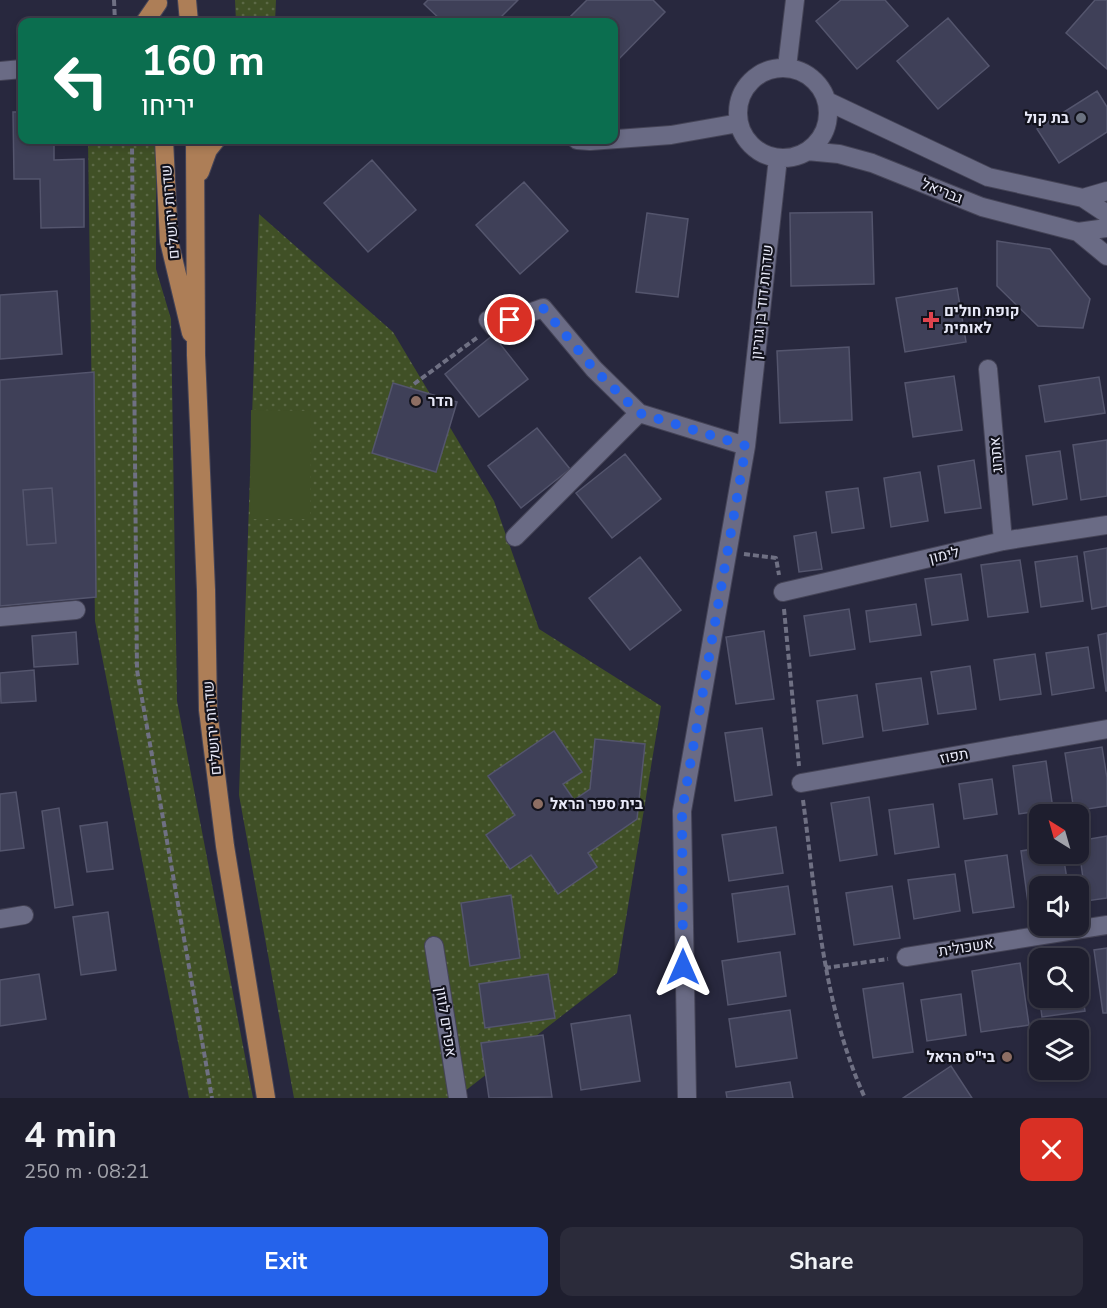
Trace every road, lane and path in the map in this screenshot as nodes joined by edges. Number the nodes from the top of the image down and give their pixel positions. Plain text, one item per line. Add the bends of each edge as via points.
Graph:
1 (114, 0) edge
2 (187, 0) edge
3 (795, 0) edge
4 (158, 1) edge
5 (115, 18) edge
6 (147, 18) edge
7 (160, 18) edge
8 (189, 18) edge
9 (787, 67) junction
10 (18, 69) edge
11 (0, 71) edge
12 (827, 101) junction
13 (739, 123) junction
14 (618, 139) edge
15 (134, 144) edge
16 (164, 144) edge
17 (195, 144) edge
18 (213, 144) edge
19 (807, 152) junction
20 (778, 158) junction
21 (197, 183) junction
22 (1107, 191) edge
23 (1083, 198) junction
24 (1107, 214) edge
25 (1107, 228) edge
26 (1078, 232) junction
27 (1107, 256) edge
28 (490, 323) joint
29 (196, 355) junction
30 (988, 369) dead end
31 (414, 384) dead end
32 (639, 413) junction
33 (746, 446) junction
34 (1107, 525) edge
35 (515, 537) dead end
36 (1004, 541) junction
37 (728, 552) junction
38 (783, 592) junction
39 (76, 610) dead end
40 (0, 617) edge
41 (1107, 729) edge
42 (801, 783) junction
43 (24, 915) dead end
44 (0, 918) edge
45 (1107, 924) edge
46 (434, 946) dead end
47 (906, 957) joint
48 (825, 968) junction
49 (212, 1098) edge
50 (266, 1098) edge
51 (458, 1098) edge
52 (687, 1098) edge
53 (865, 1098) edge

1 - 5 path
2 - 8 main road
3 - 9 street
4 - 6 main road
4 - 7 main road
9 - 12 street via 808,74 823,90
9 - 13 street via 763,72 753,79 740,99
10 - 11 street
12 - 19 street via 825,129
12 - 23 street, גבריאל via 988,177
13 - 14 street via 671,135
13 - 20 street via 753,147
15 - 49 path via 137,670
16 - 29 main road, שדרות ירושלים via 169,241
17 - 21 main road, שדרות ירושלים
18 - 21 main road via 202,162
19 - 20 street
19 - 26 street, גבריאל via 839,154 872,163 982,207
20 - 33 street, שדרות דוד בן גוריון
21 - 29 main road, שדרות ירושלים
22 - 23 street, גבריאל
23 - 24 street, גבריאל
25 - 26 street, גבריאל
26 - 27 street, גבריאל
28 - 31 path
28 - 32 street via 543,308 594,369
29 - 50 main road, שדרות ירושלים via 208,710 225,846
30 - 36 street, אתרוג
32 - 33 street
32 - 35 street
33 - 37 street, שדרות דוד בן גוריון
34 - 36 street, לימון
36 - 38 street, לימון
37 - 38 path via 776,558
37 - 52 street, שדרות דוד בן גוריון via 682,811
38 - 42 path
39 - 40 street
41 - 42 street, תפוז
42 - 48 path
43 - 44 street
45 - 47 street, אשכולית
46 - 51 street, אפרים לוזון
47 - 48 path
48 - 53 path via 856,1080

